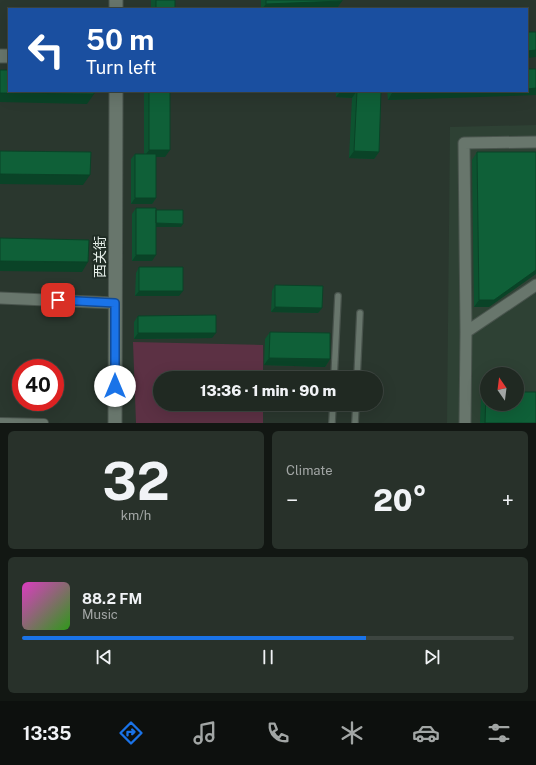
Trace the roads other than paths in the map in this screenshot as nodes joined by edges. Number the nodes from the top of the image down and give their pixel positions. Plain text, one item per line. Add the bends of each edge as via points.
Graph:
1 (116, 92) edge
2 (536, 142) edge
3 (536, 285) edge
4 (338, 296) dead end
5 (0, 298) edge
6 (115, 303) junction
7 (360, 313) dead end
8 (466, 332) junction
9 (334, 371) edge
10 (357, 371) edge
11 (333, 411) edge
12 (356, 411) edge
13 (0, 422) edge
14 (44, 423) edge
15 (115, 423) edge
16 (332, 423) edge
17 (355, 423) edge
18 (465, 423) edge

1 - 6 street, 西关街
2 - 8 street via 464,143
3 - 8 street
4 - 9 lane
5 - 6 street
6 - 15 street, 西关街
7 - 10 lane
8 - 18 street
11 - 16 lane
12 - 17 lane
13 - 14 street

